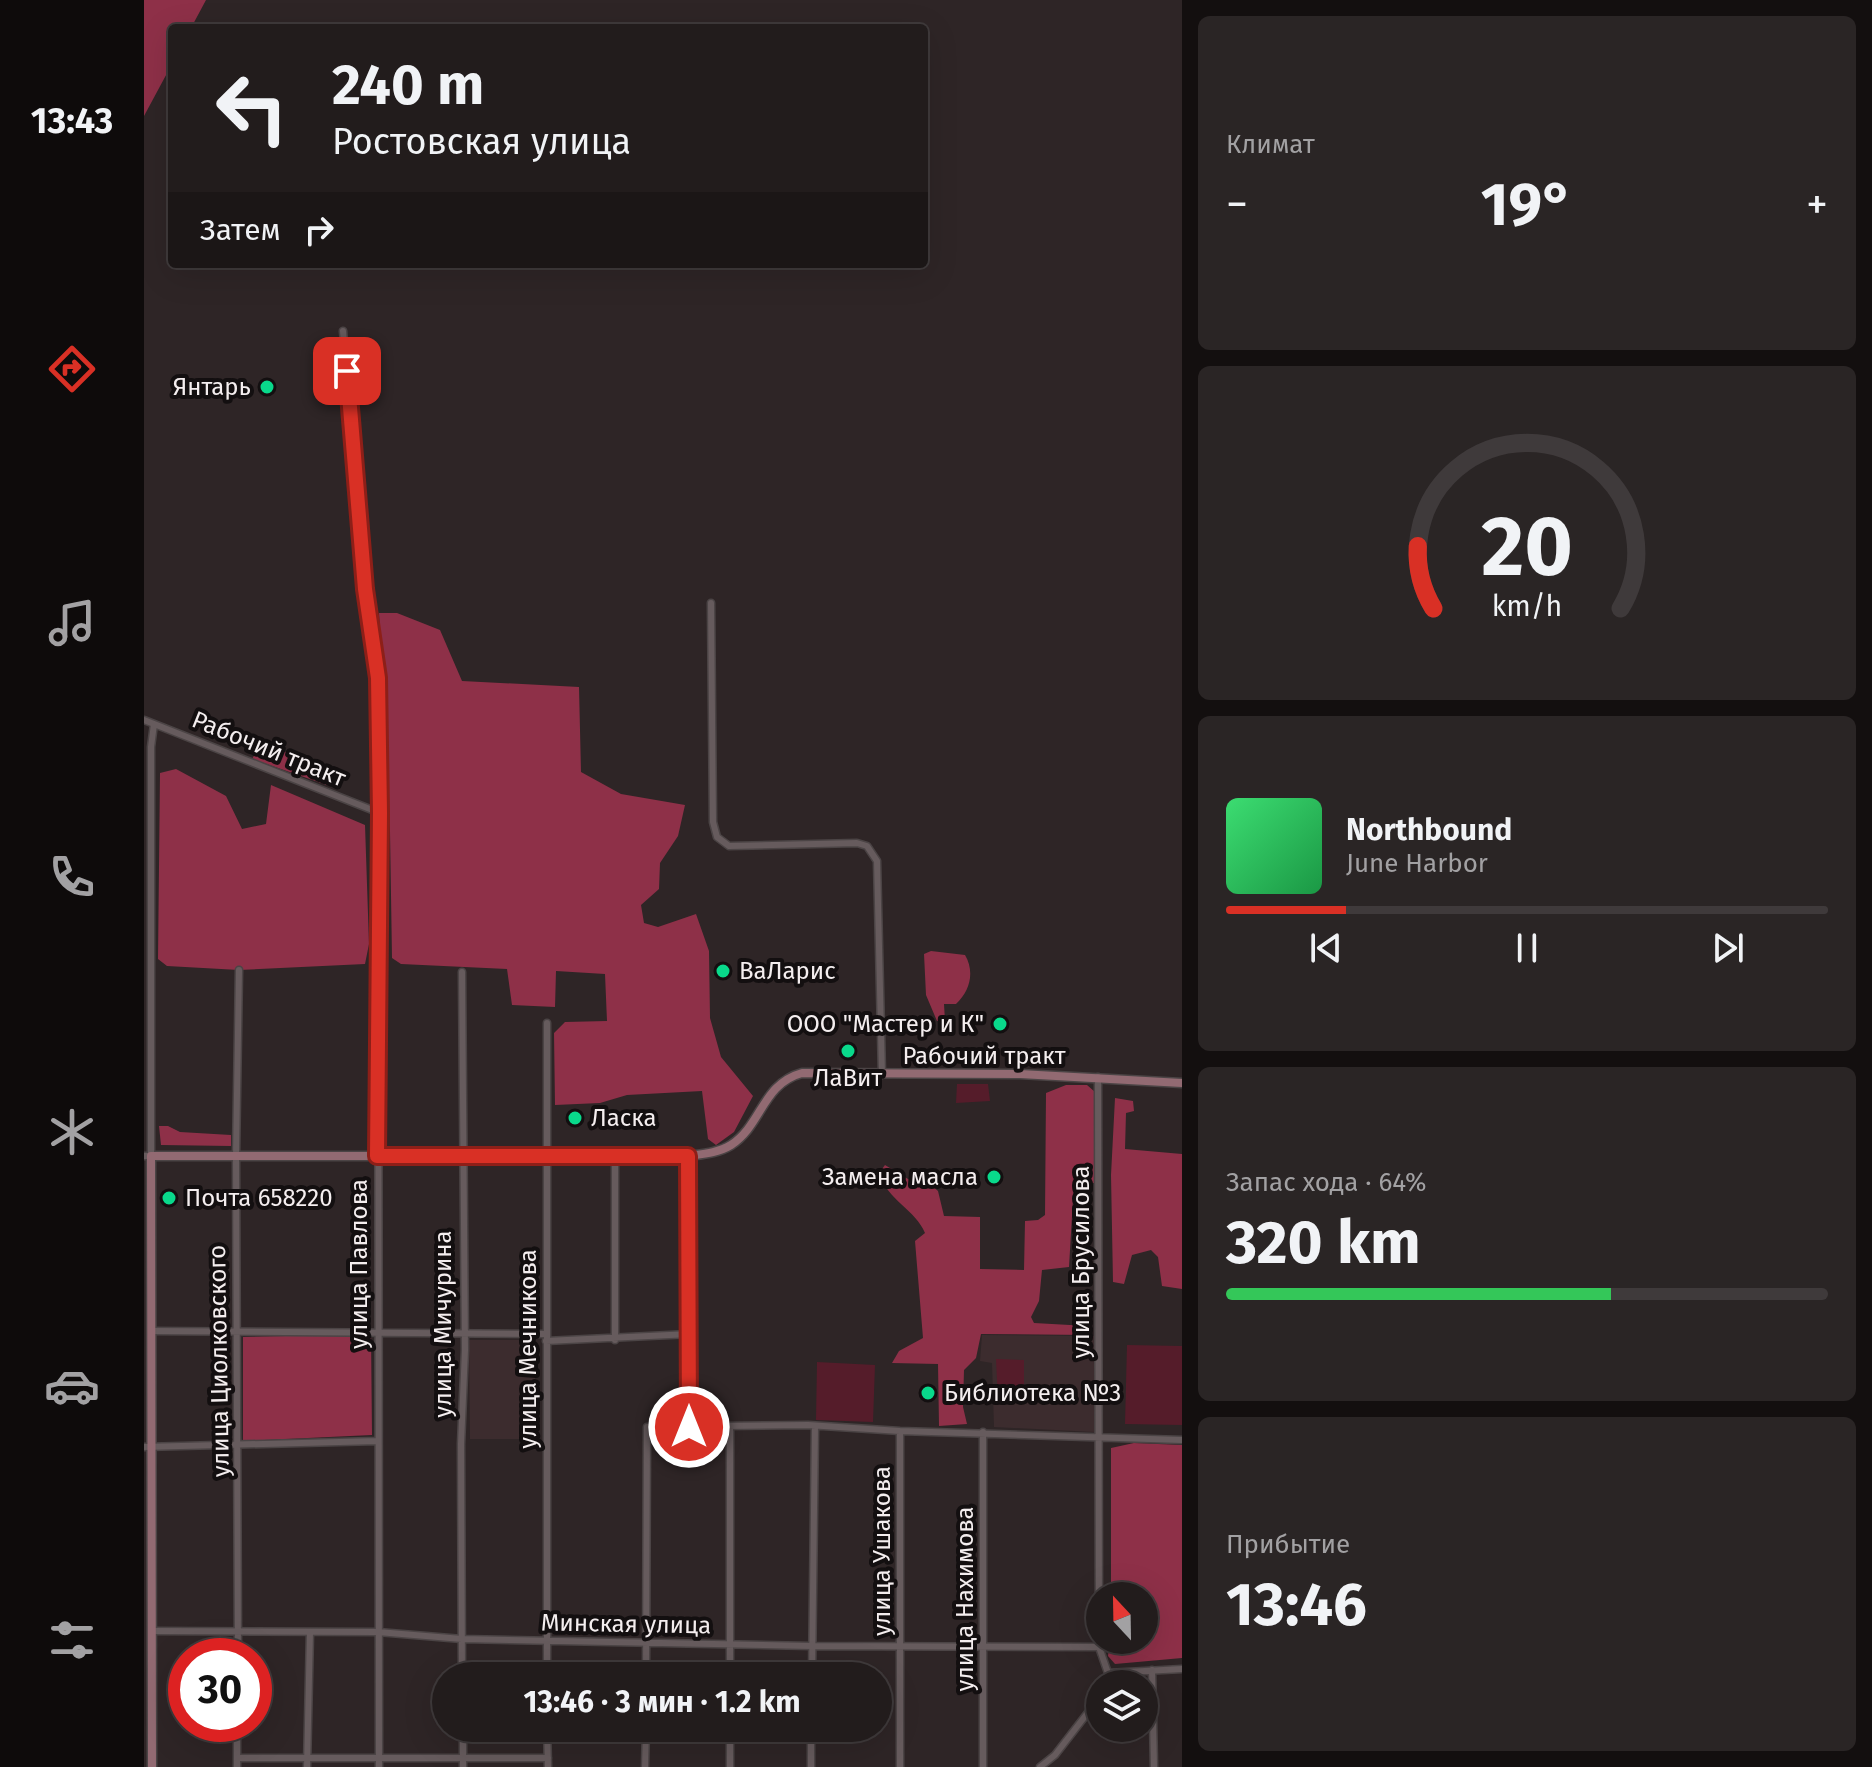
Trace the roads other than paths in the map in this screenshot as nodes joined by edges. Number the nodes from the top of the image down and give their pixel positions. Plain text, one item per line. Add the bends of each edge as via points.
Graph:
1 (343, 331) dead end
2 (711, 603) dead end
3 (144, 720) edge
4 (154, 724) junction
5 (380, 813) junction
6 (239, 970) dead end
7 (462, 972) dead end
8 (547, 1023) dead end
9 (882, 1075) junction
10 (1098, 1077) junction
11 (1182, 1083) edge
12 (148, 1156) edge
13 (236, 1156) junction
14 (377, 1156) junction
15 (688, 1156) junction
16 (545, 1158) junction
17 (615, 1158) junction
18 (461, 1159) junction
19 (147, 1272) edge
20 (236, 1330) junction
21 (152, 1331) junction
22 (376, 1331) junction
23 (462, 1331) junction
24 (690, 1334) junction
25 (547, 1338) junction
26 (615, 1340) junction
27 (730, 1426) junction
28 (689, 1427) junction
29 (815, 1427) junction
30 (900, 1431) junction
31 (983, 1432) junction
32 (1100, 1438) junction
33 (1182, 1440) edge
34 (377, 1441) junction
35 (239, 1445) junction
36 (148, 1447) edge
37 (1099, 1582) edge
38 (152, 1631) junction
39 (238, 1631) junction
40 (310, 1632) junction
41 (378, 1632) junction
42 (238, 1638) edge
43 (462, 1639) junction
44 (546, 1641) junction
45 (646, 1642) junction
46 (730, 1643) junction
47 (982, 1644) junction
48 (899, 1645) junction
49 (812, 1646) junction
50 (1086, 1647) edge
51 (148, 1659) edge
52 (462, 1662) edge
53 (547, 1662) edge
54 (646, 1662) edge
55 (730, 1662) edge
56 (812, 1662) edge
57 (1182, 1669) edge
58 (1152, 1670) edge
59 (1086, 1715) edge
60 (237, 1742) edge
61 (463, 1742) edge
62 (547, 1742) edge
63 (646, 1742) edge
64 (730, 1742) edge
65 (811, 1742) edge
66 (1153, 1742) edge
67 (379, 1757) junction
68 (463, 1757) junction
69 (237, 1758) junction
70 (307, 1758) junction
71 (548, 1758) junction
72 (152, 1767) edge
73 (237, 1767) edge
74 (307, 1767) edge
75 (379, 1767) edge
76 (463, 1767) edge
77 (548, 1767) edge
78 (645, 1767) edge
79 (730, 1767) edge
80 (811, 1767) edge
81 (900, 1767) edge
82 (983, 1767) edge
83 (1040, 1767) edge
84 (1154, 1767) edge

1 - 5 street, улица Павлова via 365,589 378,678
2 - 9 street via 717,837 729,846 867,846 877,861
3 - 4 street, Рабочий тракт
4 - 5 street, Рабочий тракт
4 - 12 street
5 - 14 street, улица Павлова
6 - 13 street, улица Циолковского
7 - 18 street, улица Мичурина
8 - 16 street, улица Мечникова
9 - 10 street, Рабочий тракт
9 - 15 street, Рабочий тракт via 815,1072 787,1077 765,1098 740,1138 715,1152
10 - 11 street, Рабочий тракт
10 - 32 street, улица Брусилова
12 - 13 street
12 - 19 street
13 - 14 street
13 - 20 street, улица Циолковского
14 - 18 street
14 - 22 street, улица Павлова
15 - 17 street
15 - 24 street
16 - 17 street
16 - 18 street
16 - 25 street, улица Мечникова
17 - 26 street
18 - 23 street, улица Мичурина
19 - 21 street
20 - 21 street
20 - 22 street
20 - 35 street, улица Циолковского
21 - 36 street
22 - 23 street
22 - 34 street, улица Павлова
23 - 25 street
23 - 43 street, улица Мичурина
24 - 26 street
24 - 28 street
25 - 26 street
25 - 44 street, улица Мечникова
27 - 28 street
27 - 29 street
27 - 46 street
28 - 45 street via 647,1427
29 - 30 street
29 - 49 street
30 - 31 street
30 - 48 street, улица Ушакова
31 - 32 street
31 - 47 street, улица Нахимова
32 - 33 street
32 - 37 street, улица Брусилова
34 - 35 street
34 - 41 street, улица Павлова
35 - 36 street
35 - 39 street, улица Циолковского
36 - 38 street
38 - 39 street, Минская улица
38 - 51 street
39 - 40 street, Минская улица
39 - 42 street, улица Циолковского
40 - 41 street, Минская улица
40 - 70 street
41 - 43 street, Минская улица
41 - 67 street, улица Павлова
43 - 44 street, Минская улица
43 - 52 street, улица Мичурина
44 - 45 street, Минская улица
44 - 53 street, улица Мечникова
45 - 46 street, Минская улица
45 - 54 street
46 - 49 street, Минская улица
46 - 55 street
47 - 48 street, Минская улица
47 - 50 street, Минская улица
47 - 82 street, улица Нахимова
48 - 49 street, Минская улица
48 - 81 street, улица Ушакова
49 - 56 street
51 - 72 street
57 - 58 street
59 - 83 street
60 - 69 street
61 - 68 street
62 - 71 street
63 - 78 street
64 - 79 street
65 - 80 street
66 - 84 street
67 - 68 street
67 - 70 street
67 - 75 street, улица Павлова
68 - 71 street
68 - 76 street
69 - 70 street
69 - 73 street
70 - 74 street
71 - 77 street

